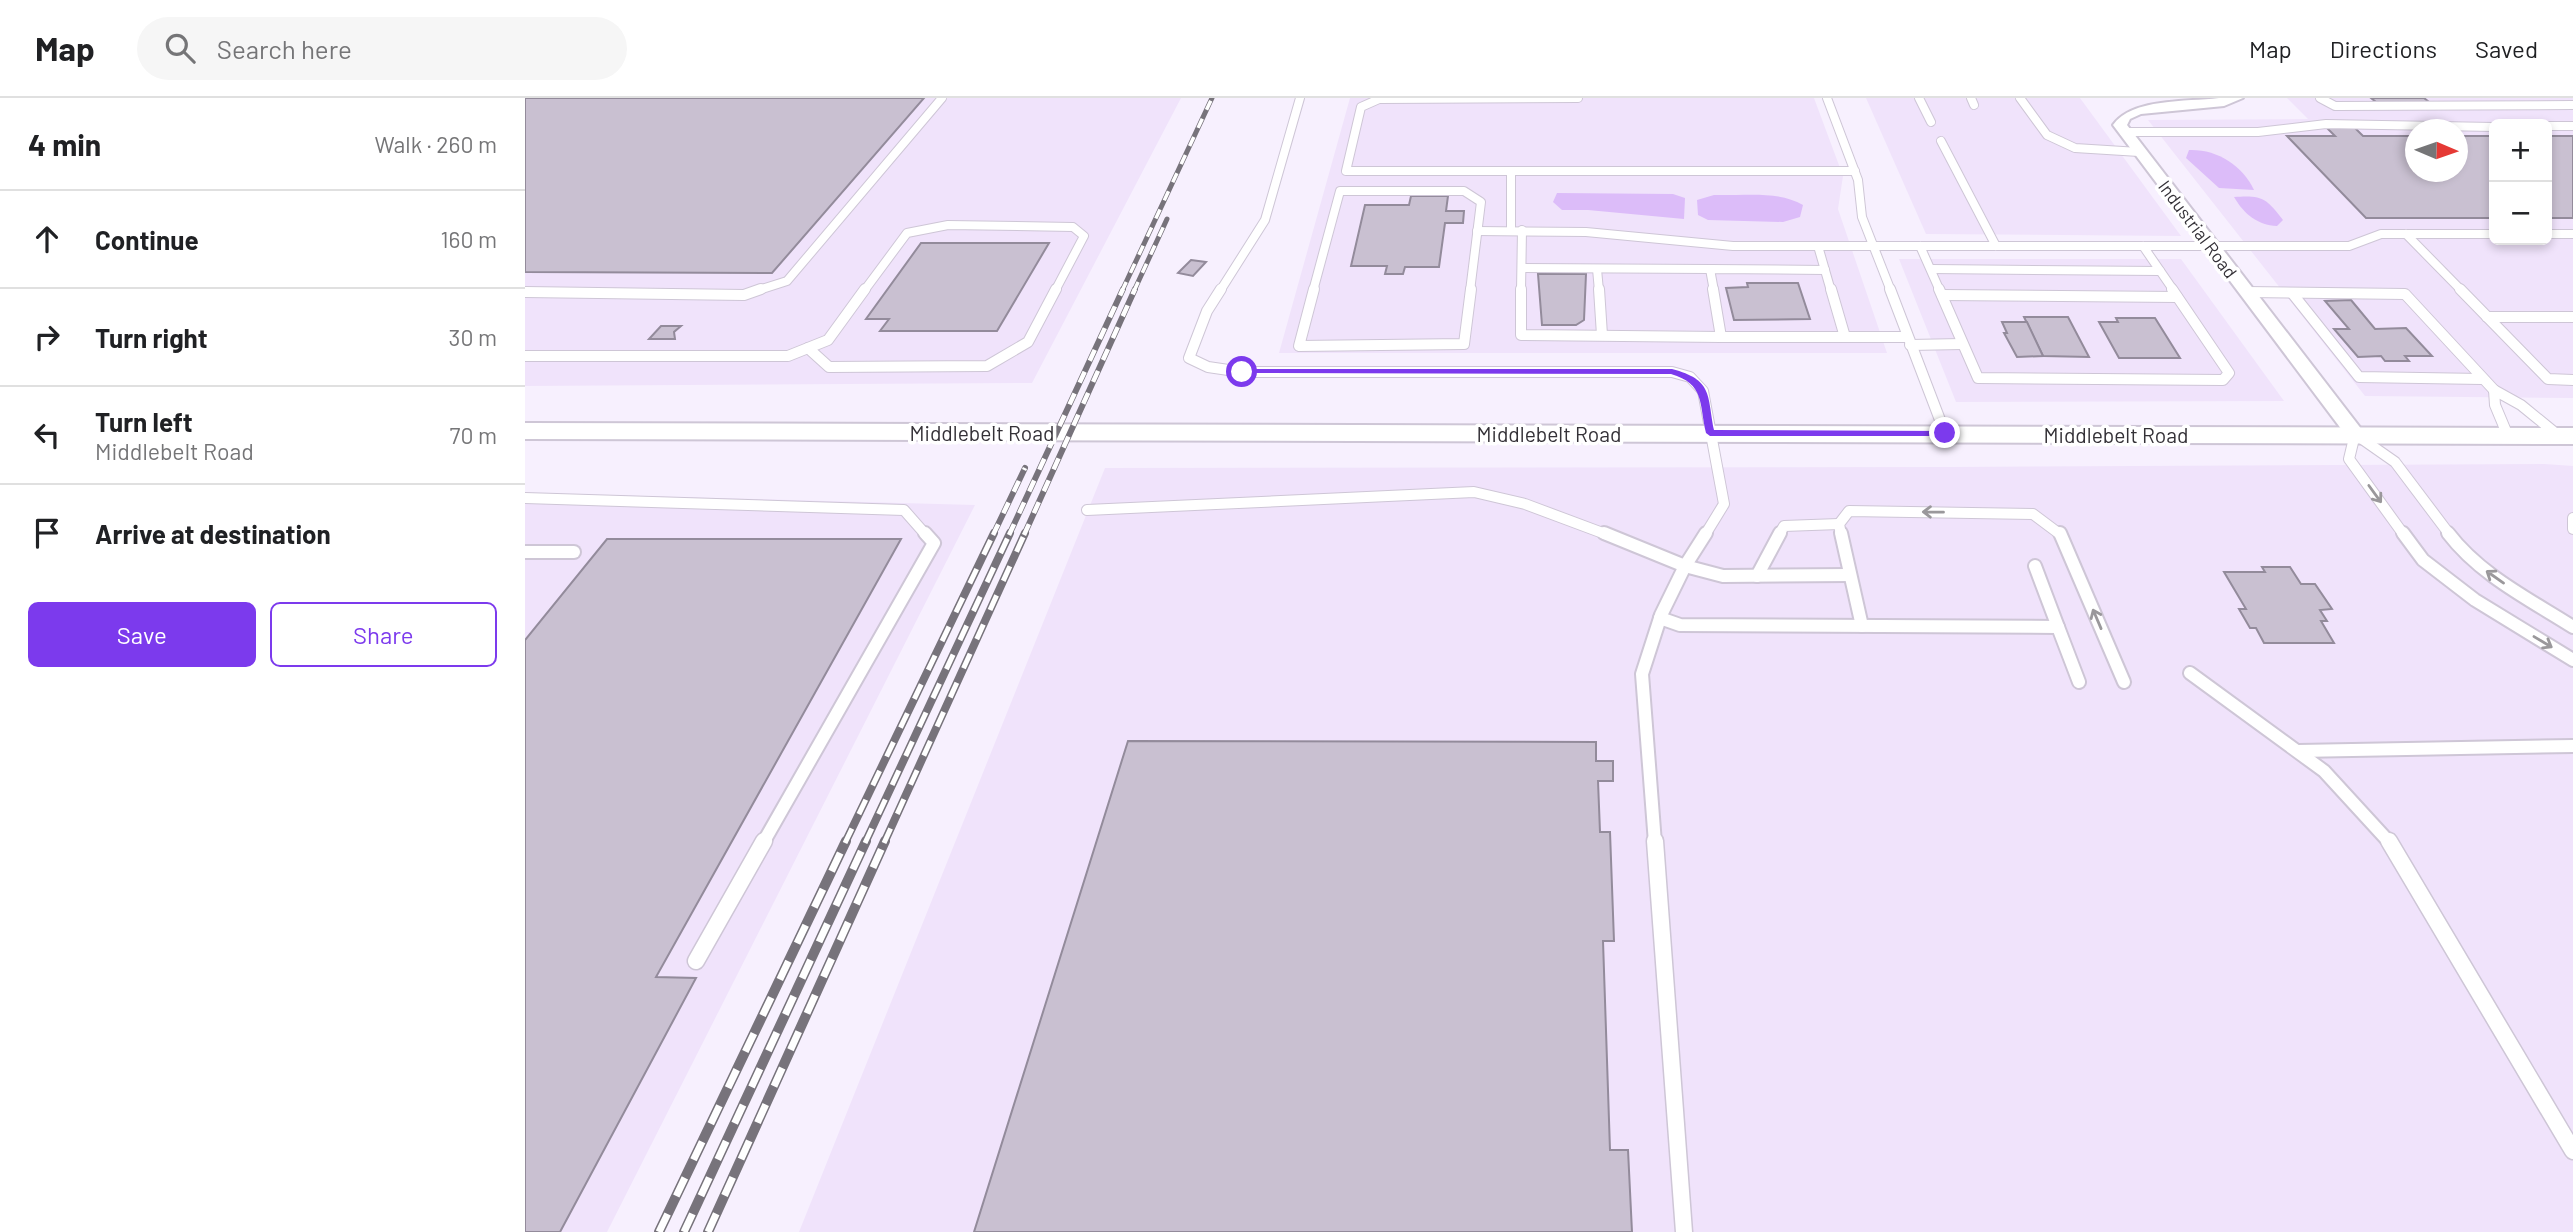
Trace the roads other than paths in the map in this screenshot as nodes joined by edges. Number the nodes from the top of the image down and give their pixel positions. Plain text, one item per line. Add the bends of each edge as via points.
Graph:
1 (941, 98) edge
2 (1300, 98) edge
3 (1578, 98) edge
4 (1827, 98) edge
5 (1919, 98) edge
6 (2020, 98) edge
7 (2236, 98) edge
8 (2320, 98) edge
9 (2573, 104) edge
10 (1931, 122) dead end
11 (2573, 125) edge
12 (2552, 126) edge
13 (2489, 127) edge
14 (2124, 132) junction
15 (1941, 141) dead end
16 (2139, 152) junction
17 (1511, 171) junction
18 (1854, 171) junction
19 (1477, 231) junction
20 (1517, 231) junction
21 (2406, 234) junction
22 (2489, 234) edge
23 (2552, 234) edge
24 (2573, 234) edge
25 (2210, 245) junction
26 (1818, 246) junction
27 (1873, 246) junction
28 (1920, 246) junction
29 (1996, 246) junction
30 (2143, 246) junction
31 (1522, 268) junction
32 (1597, 269) junction
33 (1710, 270) junction
34 (1825, 270) junction
35 (1931, 270) junction
36 (2160, 271) junction
37 (525, 292) edge
38 (2246, 292) junction
39 (2292, 293) junction
40 (1942, 295) junction
41 (2177, 297) junction
42 (2487, 317) junction
43 (2573, 317) edge
44 (1602, 335) junction
45 (1721, 337) junction
46 (1845, 337) junction
47 (1909, 341) junction
48 (1962, 344) junction
49 (808, 348) junction
50 (525, 356) edge
51 (2482, 379) junction
52 (2573, 380) edge
53 (2494, 390) junction
54 (525, 430) edge
55 (1710, 433) junction
56 (1945, 433) junction
57 (2355, 434) junction
58 (2508, 436) junction
59 (2566, 436) edge
60 (525, 498) edge
61 (1087, 510) dead end
62 (2573, 518) edge
63 (1839, 524) junction
64 (2573, 529) edge
65 (525, 552) edge
66 (574, 552) dead end
67 (1685, 566) junction
68 (2035, 566) dead end
69 (1850, 575) junction
70 (1757, 576) junction
71 (1660, 618) junction
72 (1862, 626) junction
73 (2058, 627) junction
74 (2573, 627) edge
75 (2573, 660) edge
76 (2190, 673) dead end
77 (2079, 682) dead end
78 (2124, 682) dead end
79 (2573, 746) edge
80 (2298, 751) junction
81 (696, 961) dead end
82 (2573, 1151) edge
83 (1684, 1232) edge

1 - 37 lane via 787,281 744,295
2 - 55 lane via 1265,220 1207,311 1189,358 1205,367 1242,372 1672,372 1690,377 1700,386
3 - 17 lane via 1367,102 1361,107 1346,171
4 - 18 lane
5 - 10 lane
6 - 16 lane via 2047,135 2075,148
7 - 14 street via 2130,109 2120,120
8 - 9 lane via 2335,106
11 - 12 lane
13 - 14 lane via 2326,124 2258,132
14 - 16 street, Industrial Road
15 - 29 lane
16 - 25 street, Industrial Road
17 - 18 lane
17 - 20 lane
18 - 27 lane via 1862,217
19 - 19 lane via 1464,344 1299,346 1340,191 1464,191 1481,202
19 - 20 lane
20 - 26 lane via 1586,232 1733,246
20 - 31 lane
21 - 22 lane
21 - 25 lane via 2381,234 2349,246
21 - 42 lane
23 - 24 lane
25 - 30 lane
25 - 38 street, Industrial Road
26 - 27 lane
26 - 34 lane
27 - 28 lane
27 - 47 lane
28 - 29 lane
28 - 35 lane
29 - 30 lane
30 - 36 lane
31 - 32 lane
31 - 44 lane via 1521,335
32 - 33 lane
32 - 44 lane
33 - 34 lane
33 - 45 lane
34 - 46 lane
35 - 36 lane
35 - 40 lane
36 - 41 lane
38 - 39 lane
38 - 57 street, Industrial Road
39 - 51 lane via 2405,294
39 - 51 lane via 2359,377
40 - 41 lane
40 - 48 lane
41 - 48 lane via 2229,373 2223,380 1978,378
42 - 43 lane
42 - 52 lane via 2548,379
44 - 45 lane
45 - 46 lane
46 - 47 lane
47 - 48 lane
47 - 56 lane
49 - 49 lane via 828,340 908,233 948,225 1073,227 1084,236 1028,342 987,366 829,367
49 - 50 lane via 787,356
51 - 53 lane
53 - 58 lane
53 - 59 lane
54 - 55 main road, Middlebelt Road
55 - 56 main road, Middlebelt Road
55 - 67 lane via 1724,504
56 - 57 main road, Middlebelt Road
57 - 58 main road, Middlebelt Road
74 -> 57 lane via 2490,575 2459,547 2395,462
57 -> 75 lane via 2349,459 2423,560 2475,600
58 - 59 main road, Middlebelt Road
60 - 81 lane via 904,510 935,543
61 - 67 lane via 1474,492 1525,504
62 - 64 lane
63 - 69 lane
63 - 70 lane via 1784,526
78 -> 63 lane via 2060,533 2033,514 1849,511
65 - 66 lane
67 - 70 lane via 1723,576
67 - 71 lane
68 - 73 lane
69 - 70 lane
69 - 72 lane
71 - 72 lane via 1680,625
71 - 83 lane via 1642,674
72 - 73 lane
73 - 77 lane
76 - 80 lane
79 - 80 lane
80 - 82 lane via 2347,792 2388,837

